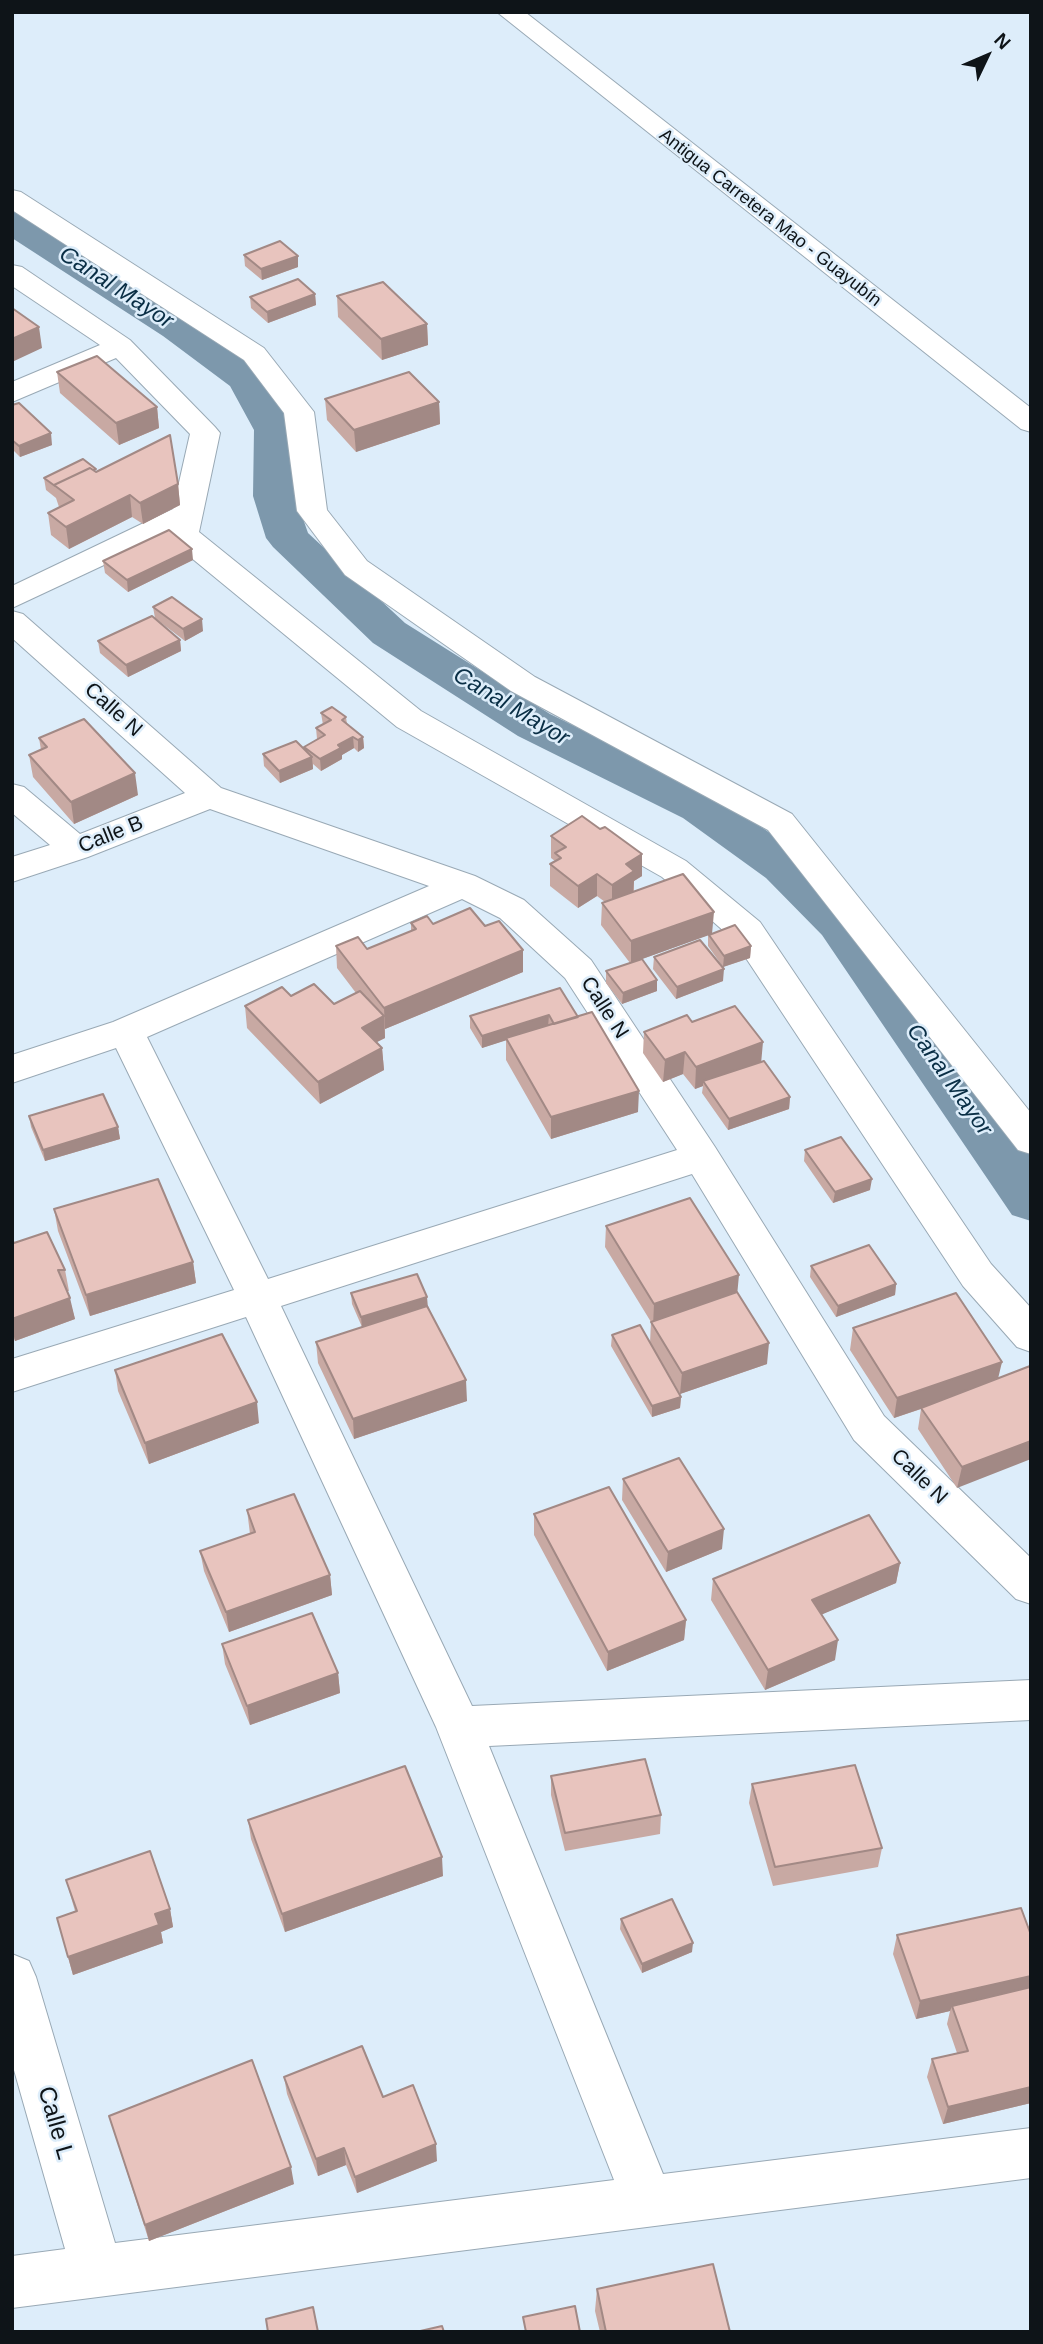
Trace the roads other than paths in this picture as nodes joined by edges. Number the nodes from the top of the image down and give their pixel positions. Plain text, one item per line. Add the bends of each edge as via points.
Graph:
1 (509, 12) edge
2 (12, 198) edge
3 (12, 273) edge
4 (120, 346) junction
5 (12, 393) edge
6 (1031, 423) edge
7 (187, 514) junction
8 (12, 598) edge
9 (12, 621) edge
10 (12, 795) edge
11 (209, 796) junction
12 (76, 849) junction
13 (12, 870) edge
14 (463, 885) junction
15 (126, 1031) junction
16 (12, 1069) edge
17 (1031, 1140) edge
18 (701, 1157) junction
19 (258, 1299) junction
20 (1031, 1336) edge
21 (12, 1376) edge
22 (1031, 1586) edge
23 (1031, 1700) edge
24 (459, 1727) junction
25 (12, 1977) edge
26 (1031, 2153) edge
27 (648, 2201) junction
28 (97, 2270) junction
29 (12, 2282) edge

1 - 6 street, Antigua Carretera Mao - Guayubín
2 - 17 street via 254,354 299,412 312,511 356,568 523,684 780,822
3 - 4 street
4 - 5 street
4 - 7 street via 205,433
7 - 8 street
7 - 20 street via 183,535 409,719 674,869 747,931 977,1275
9 - 11 street, Calle N
10 - 12 street
11 - 12 street, Calle B
11 - 14 street, Calle N
12 - 13 street, Calle B
14 - 15 street
14 - 18 street, Calle N via 512,909 578,969
15 - 16 street
15 - 19 street
18 - 19 street
18 - 22 street, Calle N via 869,1428
19 - 21 street
19 - 24 street
23 - 24 street
24 - 27 street
25 - 28 street, Calle L
26 - 27 street
27 - 28 street
28 - 29 street

